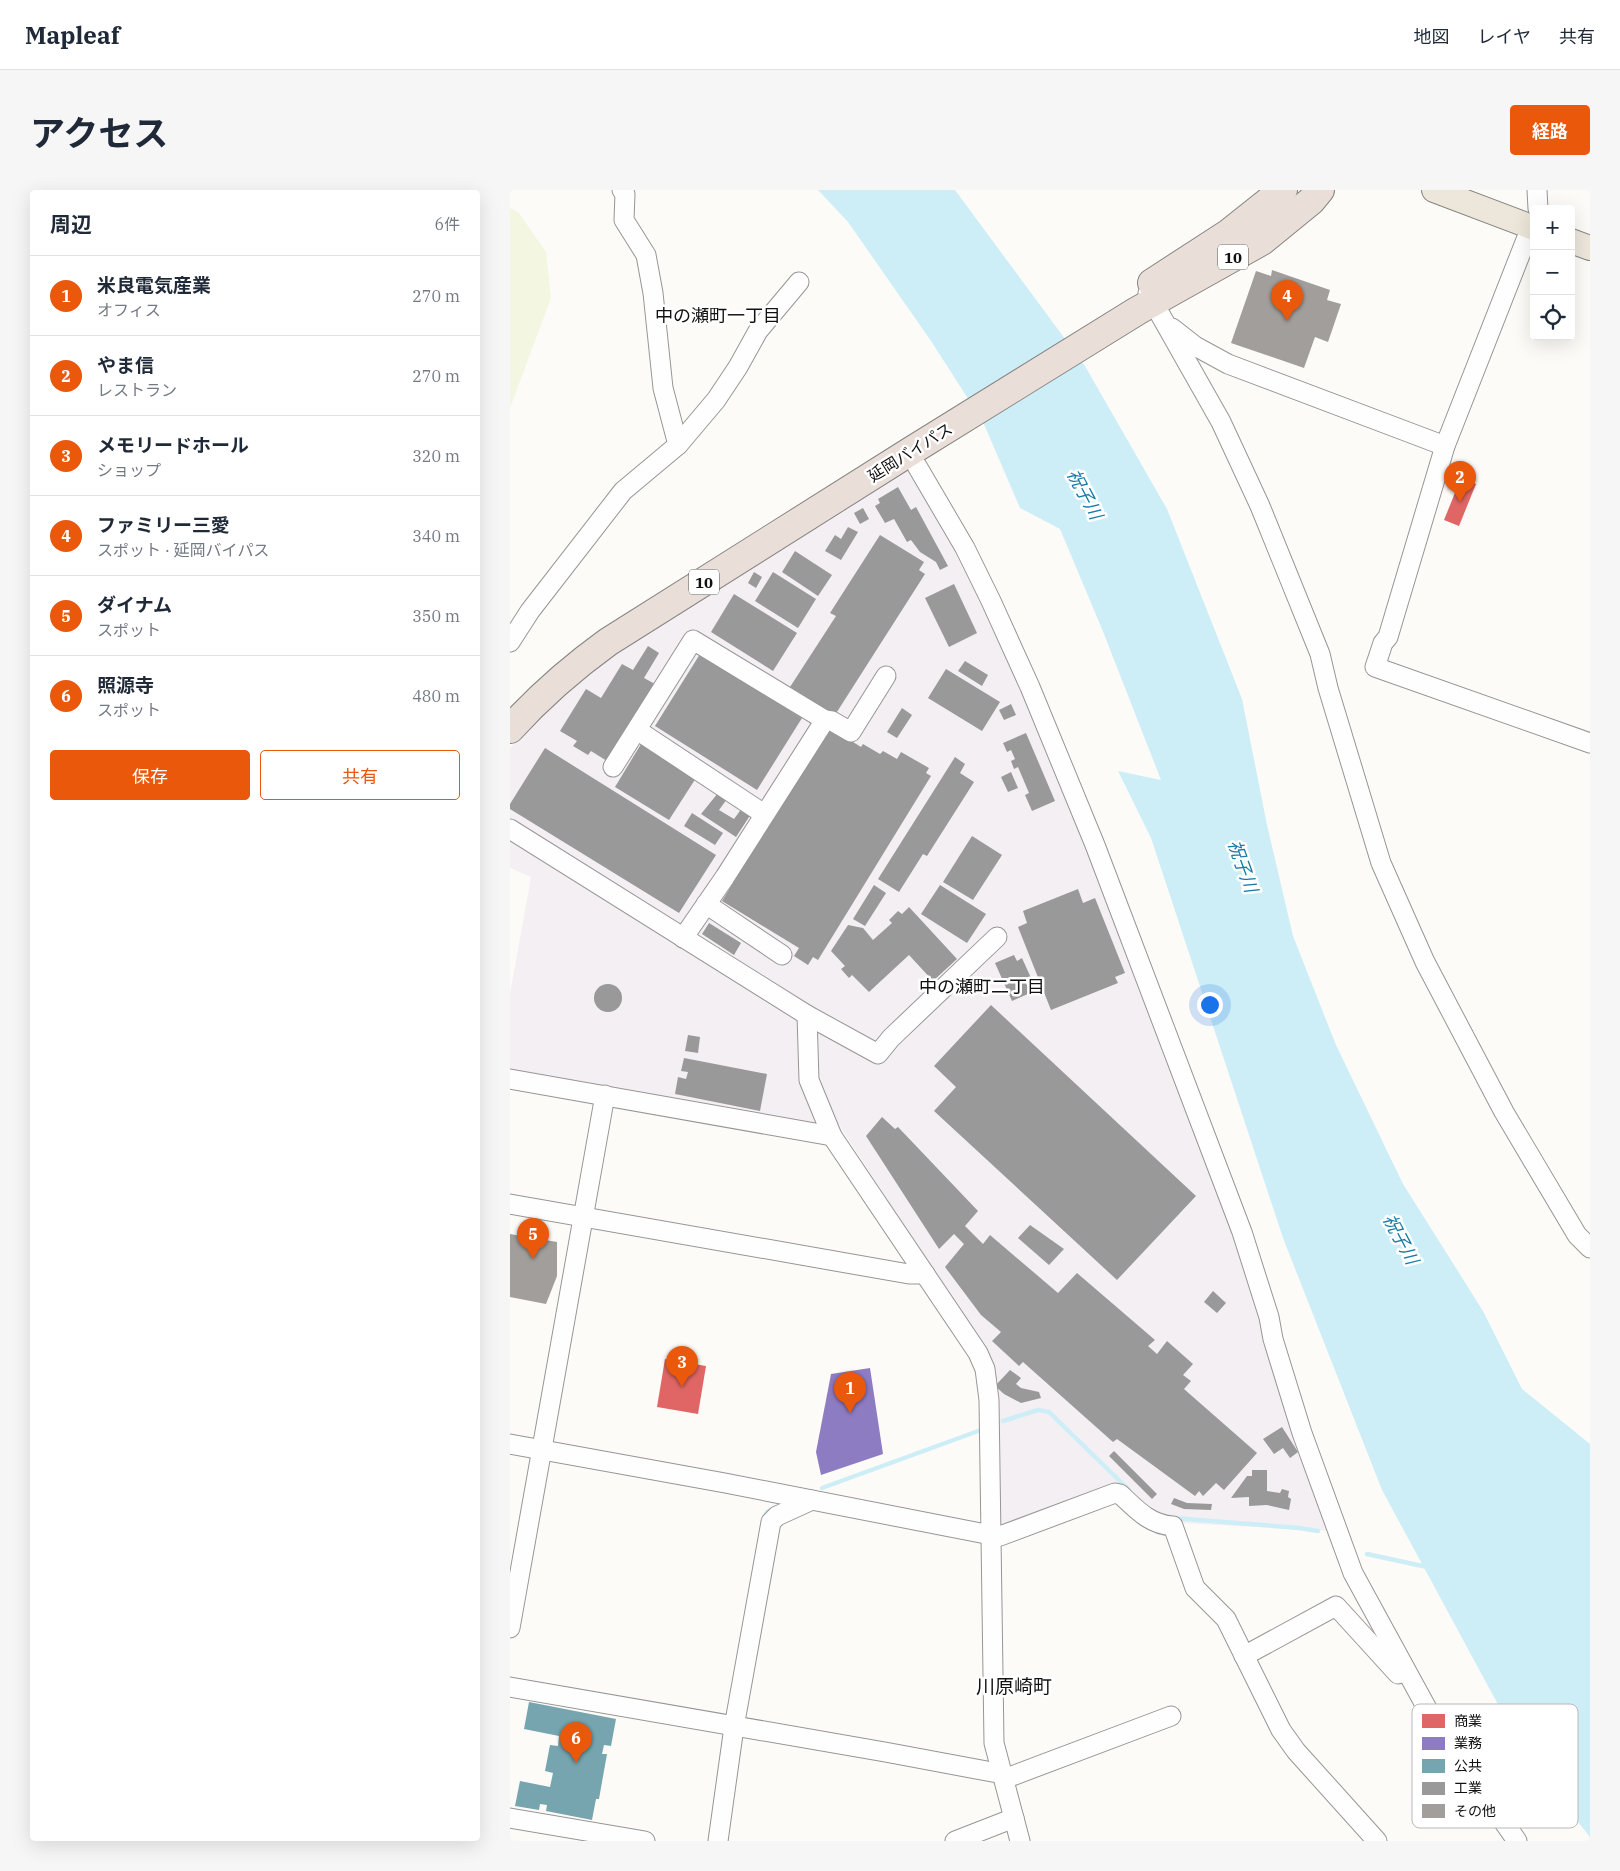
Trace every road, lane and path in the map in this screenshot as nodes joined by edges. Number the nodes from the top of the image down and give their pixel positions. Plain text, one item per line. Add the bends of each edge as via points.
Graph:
1 (622, 190) edge
2 (1283, 190) edge
3 (1320, 190) edge
4 (1434, 190) edge
5 (1537, 190) edge
6 (1536, 205) edge
7 (1530, 220) edge
8 (1530, 231) edge
9 (1575, 242) edge
10 (1590, 248) edge
11 (799, 282) dead end
12 (1146, 304) junction
13 (678, 445) junction
14 (1445, 446) junction
15 (911, 451) junction
16 (510, 642) edge
17 (886, 676) dead end
18 (510, 702) edge
19 (825, 720) junction
20 (510, 729) edge
21 (637, 730) junction
22 (1590, 743) edge
23 (613, 767) dead end
24 (764, 814) junction
25 (510, 829) edge
26 (706, 904) junction
27 (997, 937) dead end
28 (683, 938) junction
29 (782, 955) dead end
30 (807, 1016) junction
31 (510, 1079) edge
32 (606, 1095) junction
33 (832, 1136) junction
34 (510, 1204) edge
35 (583, 1217) junction
36 (1590, 1248) edge
37 (924, 1274) junction
38 (510, 1444) edge
39 (541, 1450) junction
40 (812, 1500) junction
41 (990, 1535) junction
42 (510, 1628) edge
43 (1244, 1656) junction
44 (510, 1687) edge
45 (1420, 1704) edge
46 (1425, 1704) edge
47 (1171, 1716) dead end
48 (734, 1727) junction
49 (1003, 1777) junction
50 (510, 1818) edge
51 (1014, 1818) junction
52 (1508, 1828) edge
53 (645, 1841) edge
54 (718, 1841) edge
55 (955, 1841) edge
56 (1020, 1841) edge
57 (1377, 1841) edge
58 (1517, 1841) edge

1 - 13 street via 625,194 624,220 646,255 654,293 663,388
2 - 12 highway, 延岡バイパス / 10
3 - 12 highway, 延岡バイパス / 10 via 1262,241
4 - 7 main road
5 - 6 street
8 - 14 street
9 - 10 main road
11 - 13 street via 758,331 716,400
12 - 14 street via 1195,346 1228,364
12 - 15 highway, 延岡バイパス / 10
12 - 36 street via 1221,422 1260,506 1320,654 1382,862 1425,962 1504,1112 1577,1235
13 - 16 street via 623,491 530,611
14 - 22 street via 1388,636 1375,667
15 - 18 highway, 延岡バイパス / 10 via 575,644
15 - 20 highway, 延岡バイパス / 10 via 608,642 535,701
15 - 46 street via 965,548 1030,687 1095,845 1242,1232 1302,1433 1353,1573
17 - 19 street via 851,732
19 - 21 street via 693,640
19 - 24 street
21 - 23 street
21 - 24 street
24 - 26 street
25 - 28 street
26 - 28 street
26 - 29 street
27 - 30 street via 878,1054
28 - 30 street
30 - 33 street via 809,1080
31 - 32 street
32 - 33 street
32 - 35 street
33 - 37 street
34 - 35 street
35 - 37 street via 899,1273
35 - 39 street
37 - 41 street via 978,1353 985,1369 989,1400
38 - 39 street
39 - 40 street
39 - 42 street
40 - 41 street
40 - 48 street via 771,1522
41 - 43 street via 1000,1536 1115,1493 1120,1494 1146,1518 1162,1526 1173,1526 1195,1588 1226,1618
41 - 49 street via 994,1736
43 - 45 street via 1336,1606 1389,1662
43 - 57 street via 1281,1730 1296,1751
44 - 48 street
47 - 49 street
48 - 49 street via 885,1752
48 - 54 street
49 - 51 street
50 - 53 street
51 - 55 street
51 - 56 street
52 - 58 street

